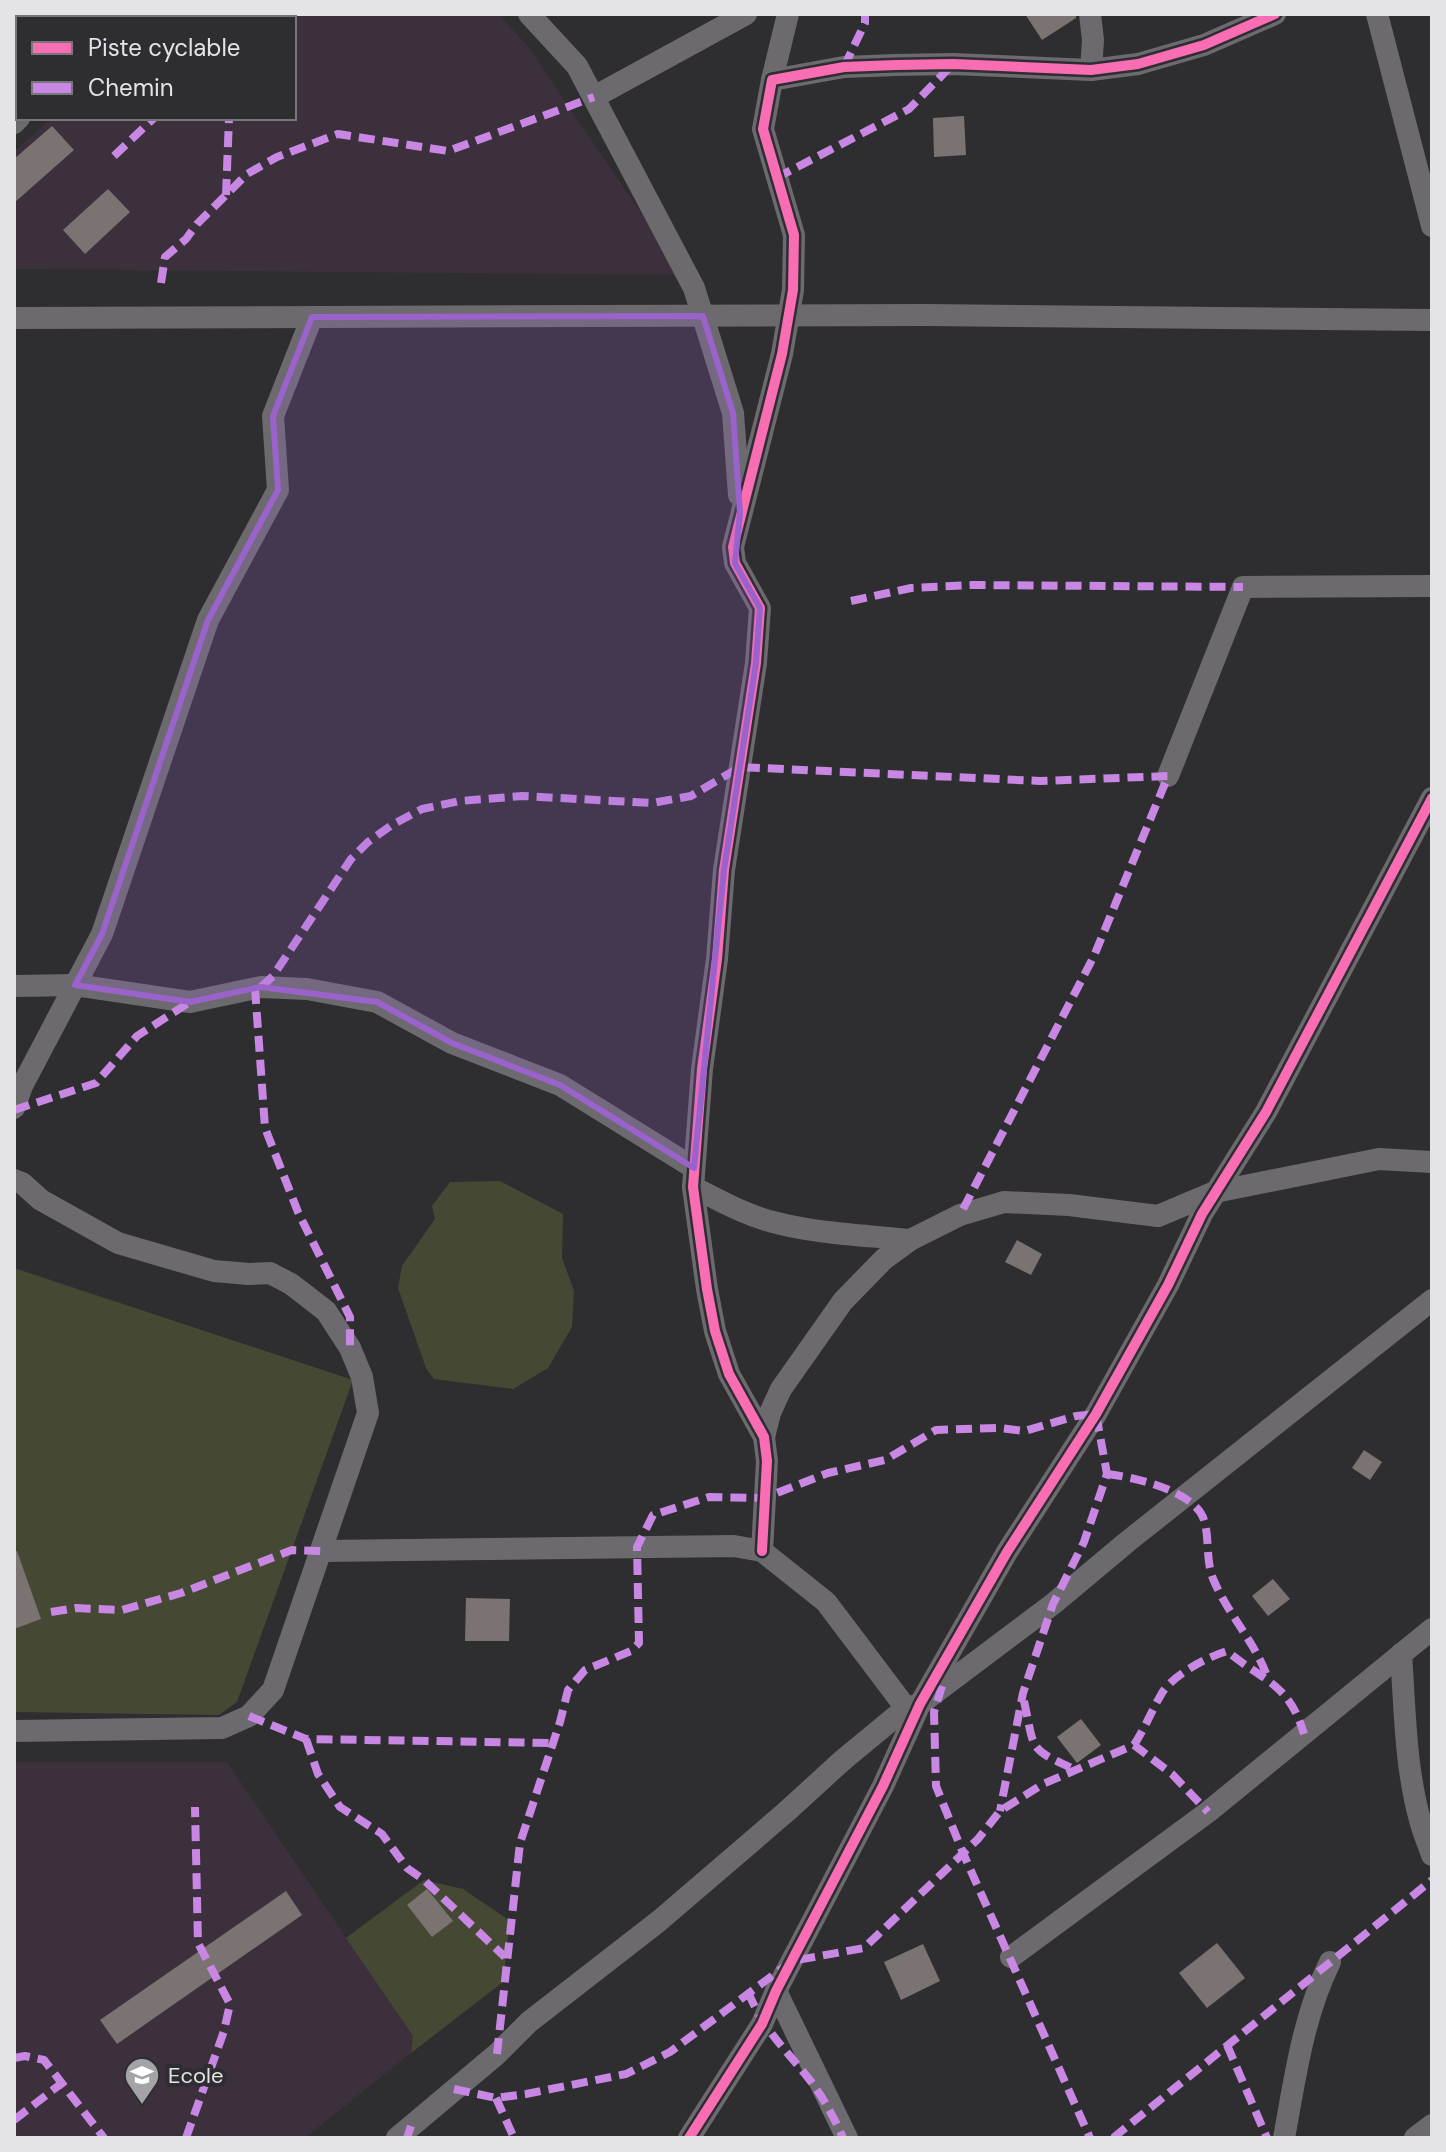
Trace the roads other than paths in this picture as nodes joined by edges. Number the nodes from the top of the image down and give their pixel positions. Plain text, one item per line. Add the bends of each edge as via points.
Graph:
1 (529, 14) edge
2 (746, 14) edge
3 (788, 14) edge
4 (1090, 14) edge
5 (1275, 14) edge
6 (1377, 14) edge
7 (1091, 70) junction
8 (772, 80) junction
9 (594, 97) junction
10 (1432, 226) edge
11 (703, 316) junction
12 (788, 316) junction
13 (312, 317) junction
14 (14, 318) edge
15 (1432, 320) edge
16 (740, 513) junction
17 (1432, 586) edge
18 (1168, 776) dead end
19 (1432, 798) edge
20 (75, 985) junction
21 (14, 986) edge
22 (14, 1108) edge
23 (1432, 1162) edge
24 (694, 1177) junction
25 (14, 1180) edge
26 (1215, 1192) junction
27 (910, 1240) junction
28 (1432, 1300) edge
29 (764, 1437) junction
30 (322, 1551) junction
31 (762, 1551) junction
32 (1432, 1629) edge
33 (1401, 1654) junction
34 (913, 1706) junction
35 (14, 1731) edge
36 (1432, 1855) edge
37 (1011, 1957) dead end
38 (1330, 1962) dead end
39 (776, 1991) junction
40 (1432, 2125) edge
41 (397, 2138) edge
42 (689, 2138) edge
43 (847, 2138) edge
44 (1284, 2138) edge
45 (1415, 2138) edge

1 - 9 street via 577,66
2 - 9 street
3 - 8 street
4 - 7 street
5 - 7 street via 1204,45 1138,64
6 - 10 street
7 - 8 street via 896,65 844,67
8 - 12 street via 763,129 794,235
9 - 11 street via 694,288
11 - 12 street
11 - 13 street
11 - 16 street via 733,413
12 - 15 street
12 - 16 street
13 - 14 street
13 - 20 street via 273,416 278,490 208,620 102,934
16 - 24 street via 735,563 760,608 724,870
17 - 18 street via 1243,587
19 - 26 street via 1266,1112
20 - 21 street
20 - 22 street
20 - 24 street via 190,1002 261,987 377,1002 452,1043 560,1085
23 - 26 street via 1379,1159
24 - 27 street via 735,1209 771,1222
24 - 29 street via 715,1331 729,1374
25 - 30 street via 118,1243 214,1271 270,1273 326,1311 362,1377 368,1413
26 - 27 street via 1158,1216 1004,1202 960,1215
26 - 34 street via 1096,1414
27 - 29 street via 843,1301 781,1389
28 - 34 street via 1053,1604
29 - 31 street
30 - 31 street via 720,1546
30 - 35 street via 273,1690 249,1716 222,1728
31 - 34 street via 826,1602
32 - 33 street
33 - 36 street via 1413,1785
33 - 37 street via 1208,1812
34 - 39 street via 883,1786
34 - 41 street via 843,1760 659,1921 529,2022
38 - 44 street via 1305,2028
39 - 42 street via 762,2024
39 - 43 street
40 - 45 street

